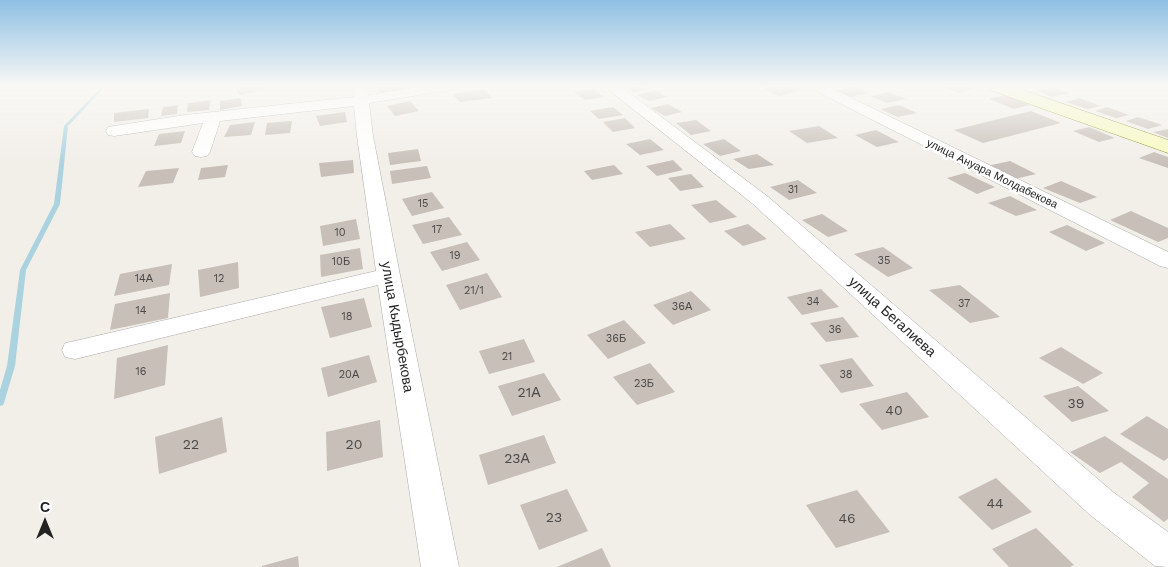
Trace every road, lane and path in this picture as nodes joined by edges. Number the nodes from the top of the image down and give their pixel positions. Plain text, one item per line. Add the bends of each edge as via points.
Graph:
1 (241, 112) edge
2 (363, 112) edge
3 (645, 112) edge
4 (868, 112) edge
5 (1071, 112) edge
6 (213, 117) junction
7 (114, 131) dead end
8 (1168, 147) edge
9 (201, 152) dead end
10 (1168, 261) edge
11 (388, 275) junction
12 (75, 350) dead end
13 (1168, 554) edge
14 (440, 567) edge

1 - 6 street
2 - 11 street, улица Кыдырбекова
3 - 13 street, улица Бегалиева via 760,200 1094,496
4 - 10 street, улица Ануара Молдабекова
5 - 8 main road
6 - 7 street
6 - 9 street
11 - 12 street
11 - 14 street, улица Кыдырбекова

